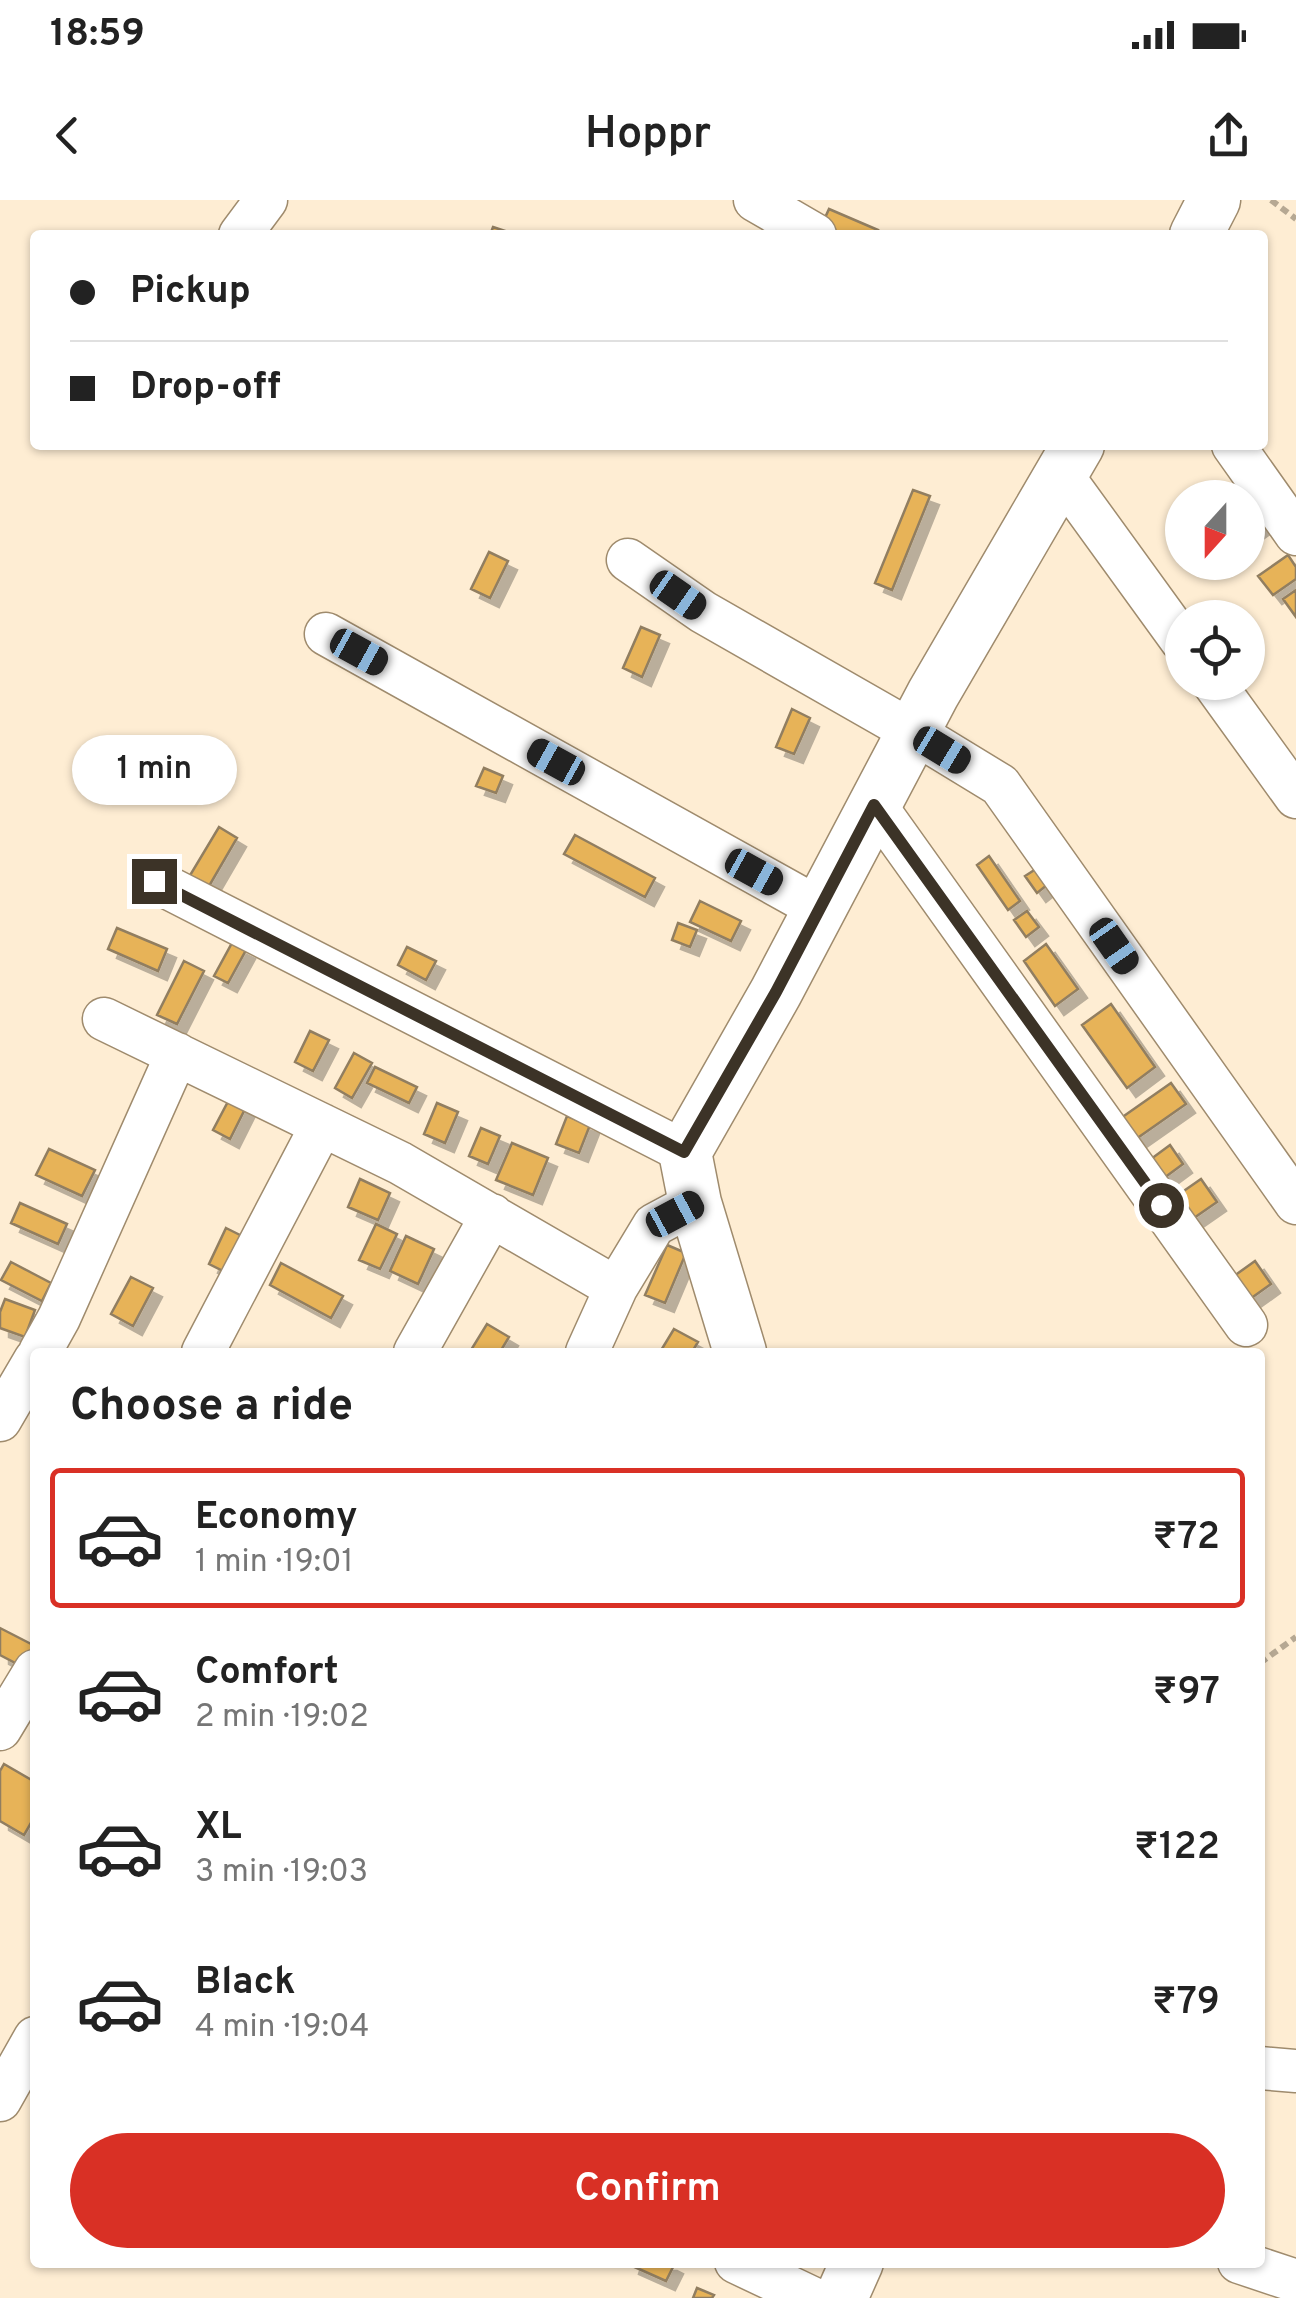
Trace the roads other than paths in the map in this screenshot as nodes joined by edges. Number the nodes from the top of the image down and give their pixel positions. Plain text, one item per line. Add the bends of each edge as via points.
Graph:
1 (266, 200) edge
2 (755, 200) edge
3 (1214, 200) edge
4 (244, 230) edge
5 (806, 230) edge
6 (1199, 230) edge
7 (1237, 450) edge
8 (1070, 460) edge
9 (1296, 534) edge
10 (628, 560) dead end
11 (1165, 613) edge
12 (326, 634) dead end
13 (1226, 700) edge
14 (913, 732) junction
15 (1296, 797) edge
16 (874, 805) junction
17 (154, 881) dead end
18 (820, 909) junction
19 (104, 1020) dead end
20 (177, 1054) junction
21 (322, 1125) junction
22 (684, 1152) junction
23 (695, 1203) junction
24 (1296, 1203) edge
25 (492, 1216) junction
26 (616, 1288) junction
27 (1246, 1325) dead end
28 (42, 1348) edge
29 (205, 1348) edge
30 (418, 1348) edge
31 (589, 1348) edge
32 (739, 1348) edge
33 (30, 1369) edge
34 (0, 1420) edge
35 (30, 1679) edge
36 (0, 1729) edge
37 (30, 2047) edge
38 (1265, 2069) edge
39 (1296, 2072) edge
40 (0, 2100) edge
41 (749, 2268) edge
42 (854, 2268) edge
43 (1258, 2268) edge
44 (1296, 2281) edge
45 (812, 2298) edge
46 (841, 2298) edge

1 - 4 street
2 - 5 street
3 - 6 street
7 - 9 street
8 - 11 street
8 - 14 street
10 - 14 street via 703,612
12 - 18 street
13 - 15 street
14 - 16 street
14 - 24 street via 1000,786
16 - 18 street
16 - 27 street
17 - 22 street
18 - 22 street
19 - 20 street
20 - 21 street
20 - 28 street
21 - 25 street
21 - 29 street
22 - 23 street
23 - 26 street via 654,1224
23 - 32 street
25 - 26 street
25 - 30 street
26 - 31 street
33 - 34 street
35 - 36 street
37 - 40 street
38 - 39 street
41 - 45 street
42 - 46 street
43 - 44 street

